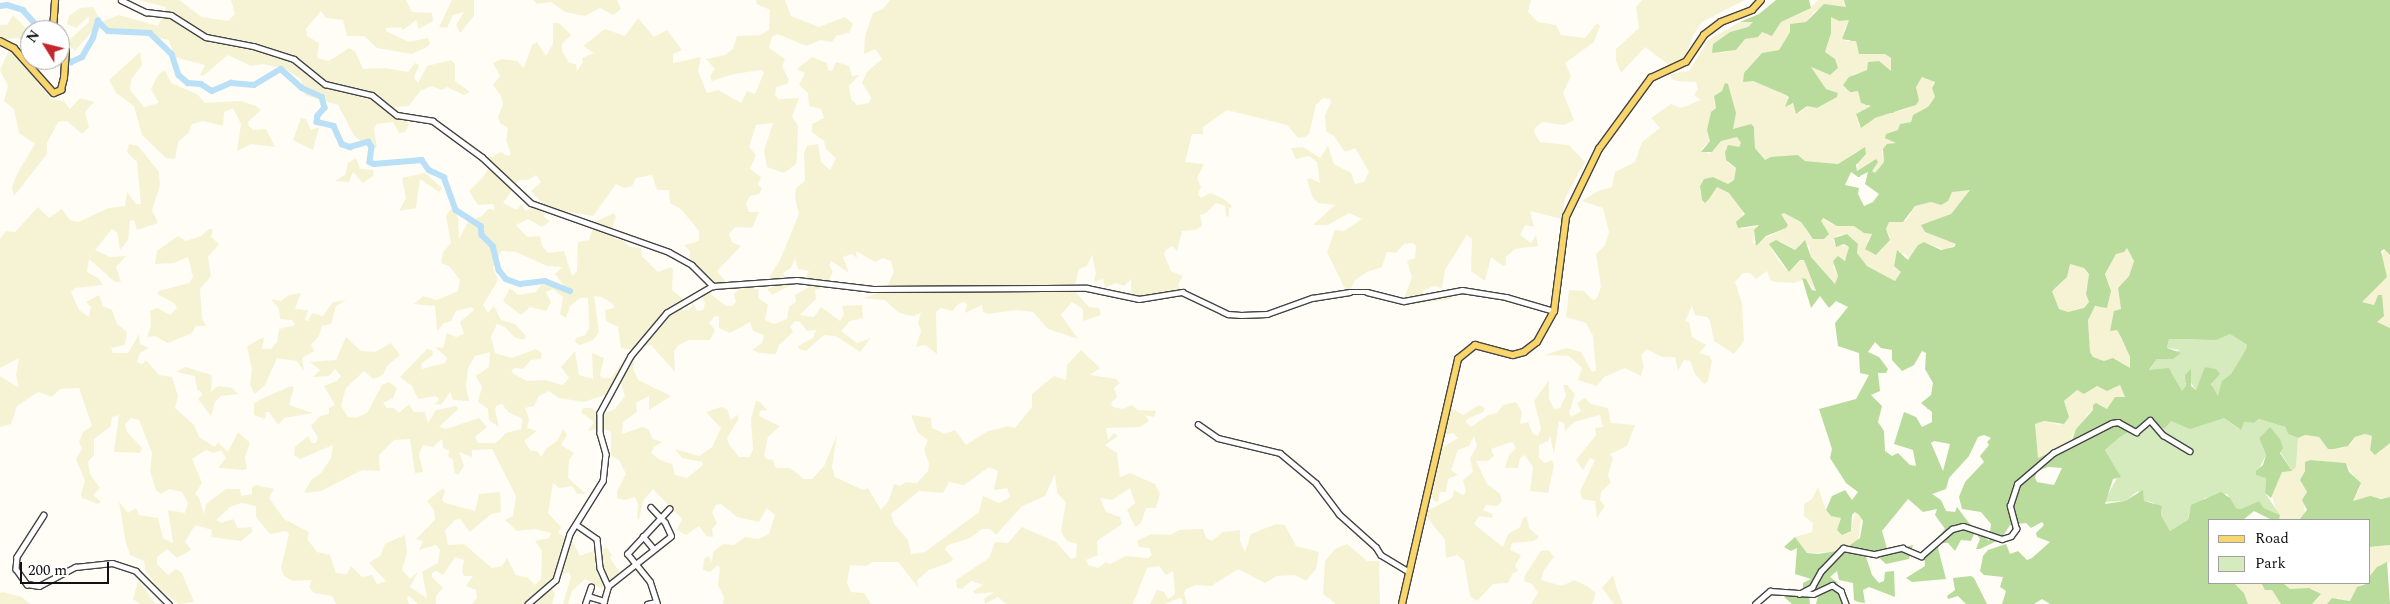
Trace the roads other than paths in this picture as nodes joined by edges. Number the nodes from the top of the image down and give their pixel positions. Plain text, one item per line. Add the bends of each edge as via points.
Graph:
1 (55, 0) edge
2 (121, 0) edge
3 (1762, 0) edge
4 (54, 20) edge
5 (0, 41) edge
6 (20, 55) edge
7 (33, 70) edge
8 (65, 70) edge
9 (713, 286) junction
10 (1554, 311) junction
11 (1198, 424) dead end
12 (2190, 451) dead end
13 (651, 508) dead end
14 (669, 509) dead end
15 (44, 515) dead end
16 (661, 518) junction
17 (577, 525) junction
18 (643, 536) junction
19 (654, 549) junction
20 (635, 565) junction
21 (1408, 571) junction
22 (608, 586) junction
23 (591, 587) dead end
24 (1799, 594) junction
25 (588, 596) junction
26 (604, 602) edge
27 (656, 603) edge
28 (169, 604) edge
29 (528, 604) edge
30 (585, 604) edge
31 (647, 604) edge
32 (1402, 604) edge
33 (1755, 604) edge
34 (1846, 604) edge

1 - 4 main road
2 - 9 street via 146,12 171,15 206,37 253,46 294,59 325,84 372,94 397,115 434,121 482,157 531,203 669,252 692,265
3 - 10 main road via 1752,10 1721,22 1704,35 1686,62 1651,78 1599,149 1566,217
5 - 6 main road
7 - 8 main road via 52,92 61,90
9 - 10 street via 797,280 872,289 1087,288 1138,299 1182,292 1228,314 1241,316 1267,314 1312,298 1350,292 1366,292 1400,301 1462,290 1506,297
9 - 17 street via 667,313 633,353 600,413 605,476
10 - 21 main road via 1541,337 1524,352 1513,355 1480,345 1464,351 1458,359
11 - 21 street via 1218,438 1280,453 1316,482 1339,514 1381,555
12 - 24 street via 2163,436 2150,420 2136,432 2112,422 2053,453 2018,484 2010,506 2016,529 2011,536 2002,539 1963,526 1952,529 1920,556 1902,548 1876,554 1843,548 1821,571 1812,587
13 - 16 street
14 - 16 street
15 - 28 street via 17,557 16,569 27,584 39,586 76,567 112,563 136,571
16 - 18 street
16 - 19 street via 671,534
17 - 22 street via 593,535
17 - 29 street via 568,537 556,580
18 - 19 street
18 - 20 street via 627,554
19 - 20 street
20 - 22 street
20 - 27 street via 650,582
21 - 32 main road
22 - 26 street
23 - 25 street
24 - 33 street via 1770,591
24 - 34 street via 1813,594 1834,585 1841,591
25 - 26 street
25 - 30 street
27 - 31 street

